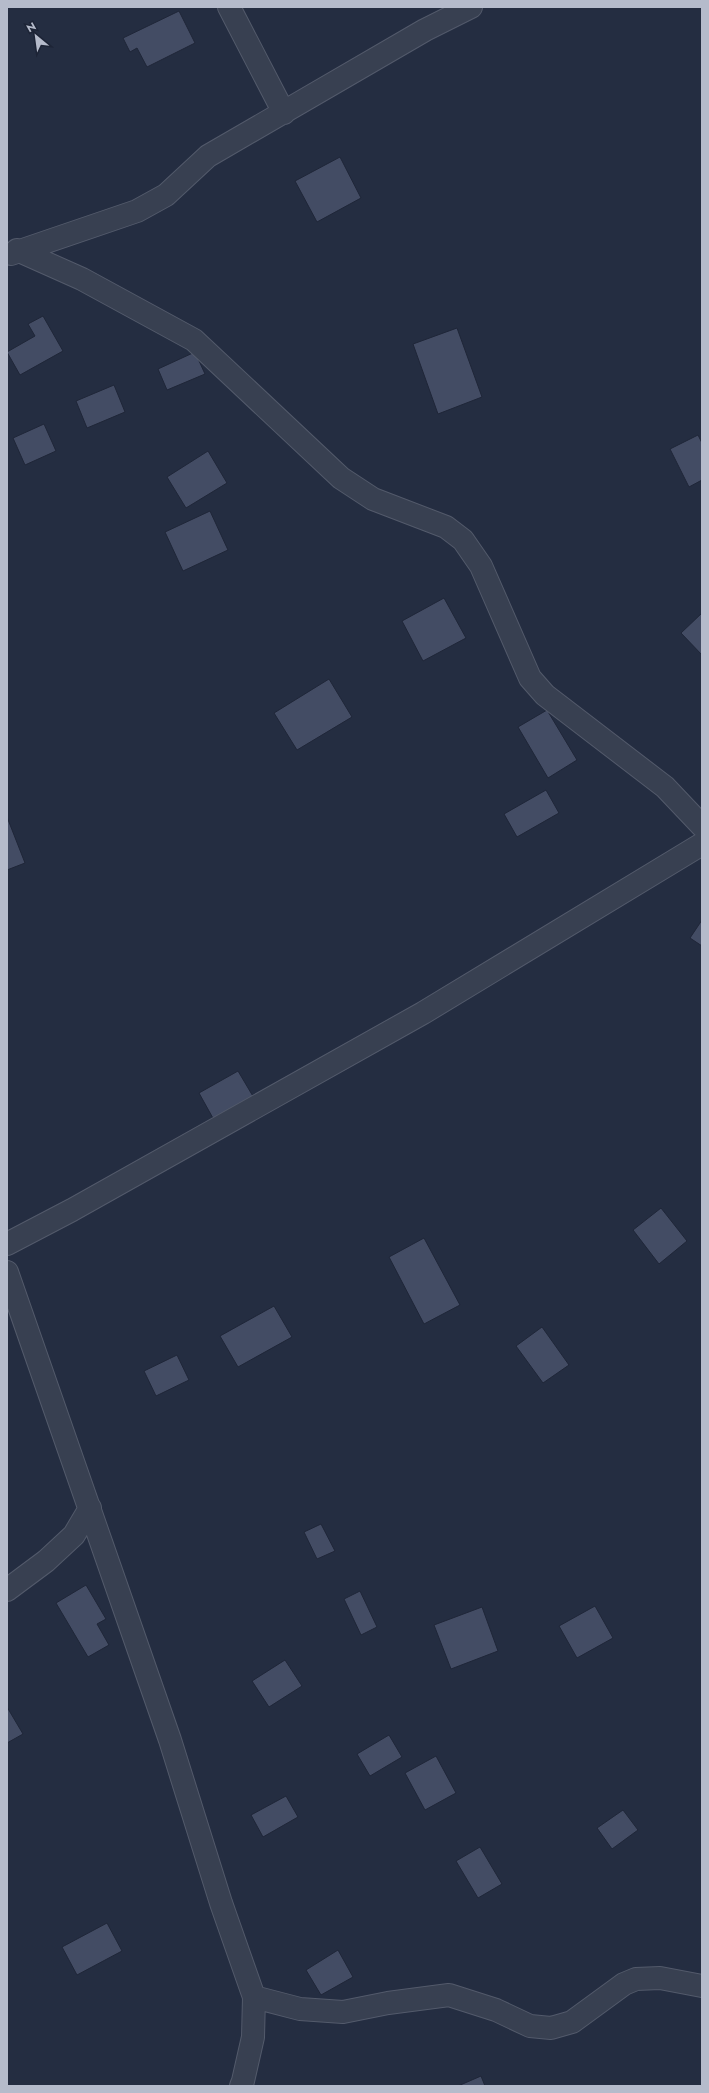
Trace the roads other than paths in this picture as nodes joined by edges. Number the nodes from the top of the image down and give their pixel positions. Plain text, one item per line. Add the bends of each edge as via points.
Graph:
1 (229, 7) edge
2 (470, 7) edge
3 (284, 113) junction
4 (12, 253) edge
5 (702, 826) edge
6 (702, 844) edge
7 (7, 1244) edge
8 (7, 1272) edge
9 (90, 1508) junction
10 (7, 1590) edge
11 (702, 1986) edge
12 (254, 1997) junction
13 (241, 2086) edge

1 - 3 street
2 - 3 street
3 - 4 street via 208,156 166,195 137,211
4 - 5 street via 82,279 194,340 341,478 373,499 446,527 463,540 481,566 530,678 545,695 665,787
6 - 7 street via 423,1013
8 - 9 street
9 - 10 street via 74,1535 46,1561
9 - 12 street via 170,1740
11 - 12 street via 660,1978 636,1979 624,1984 572,2022 551,2028 530,2026 496,2010 449,1995 343,2012 300,2009
12 - 13 street via 253,2037

